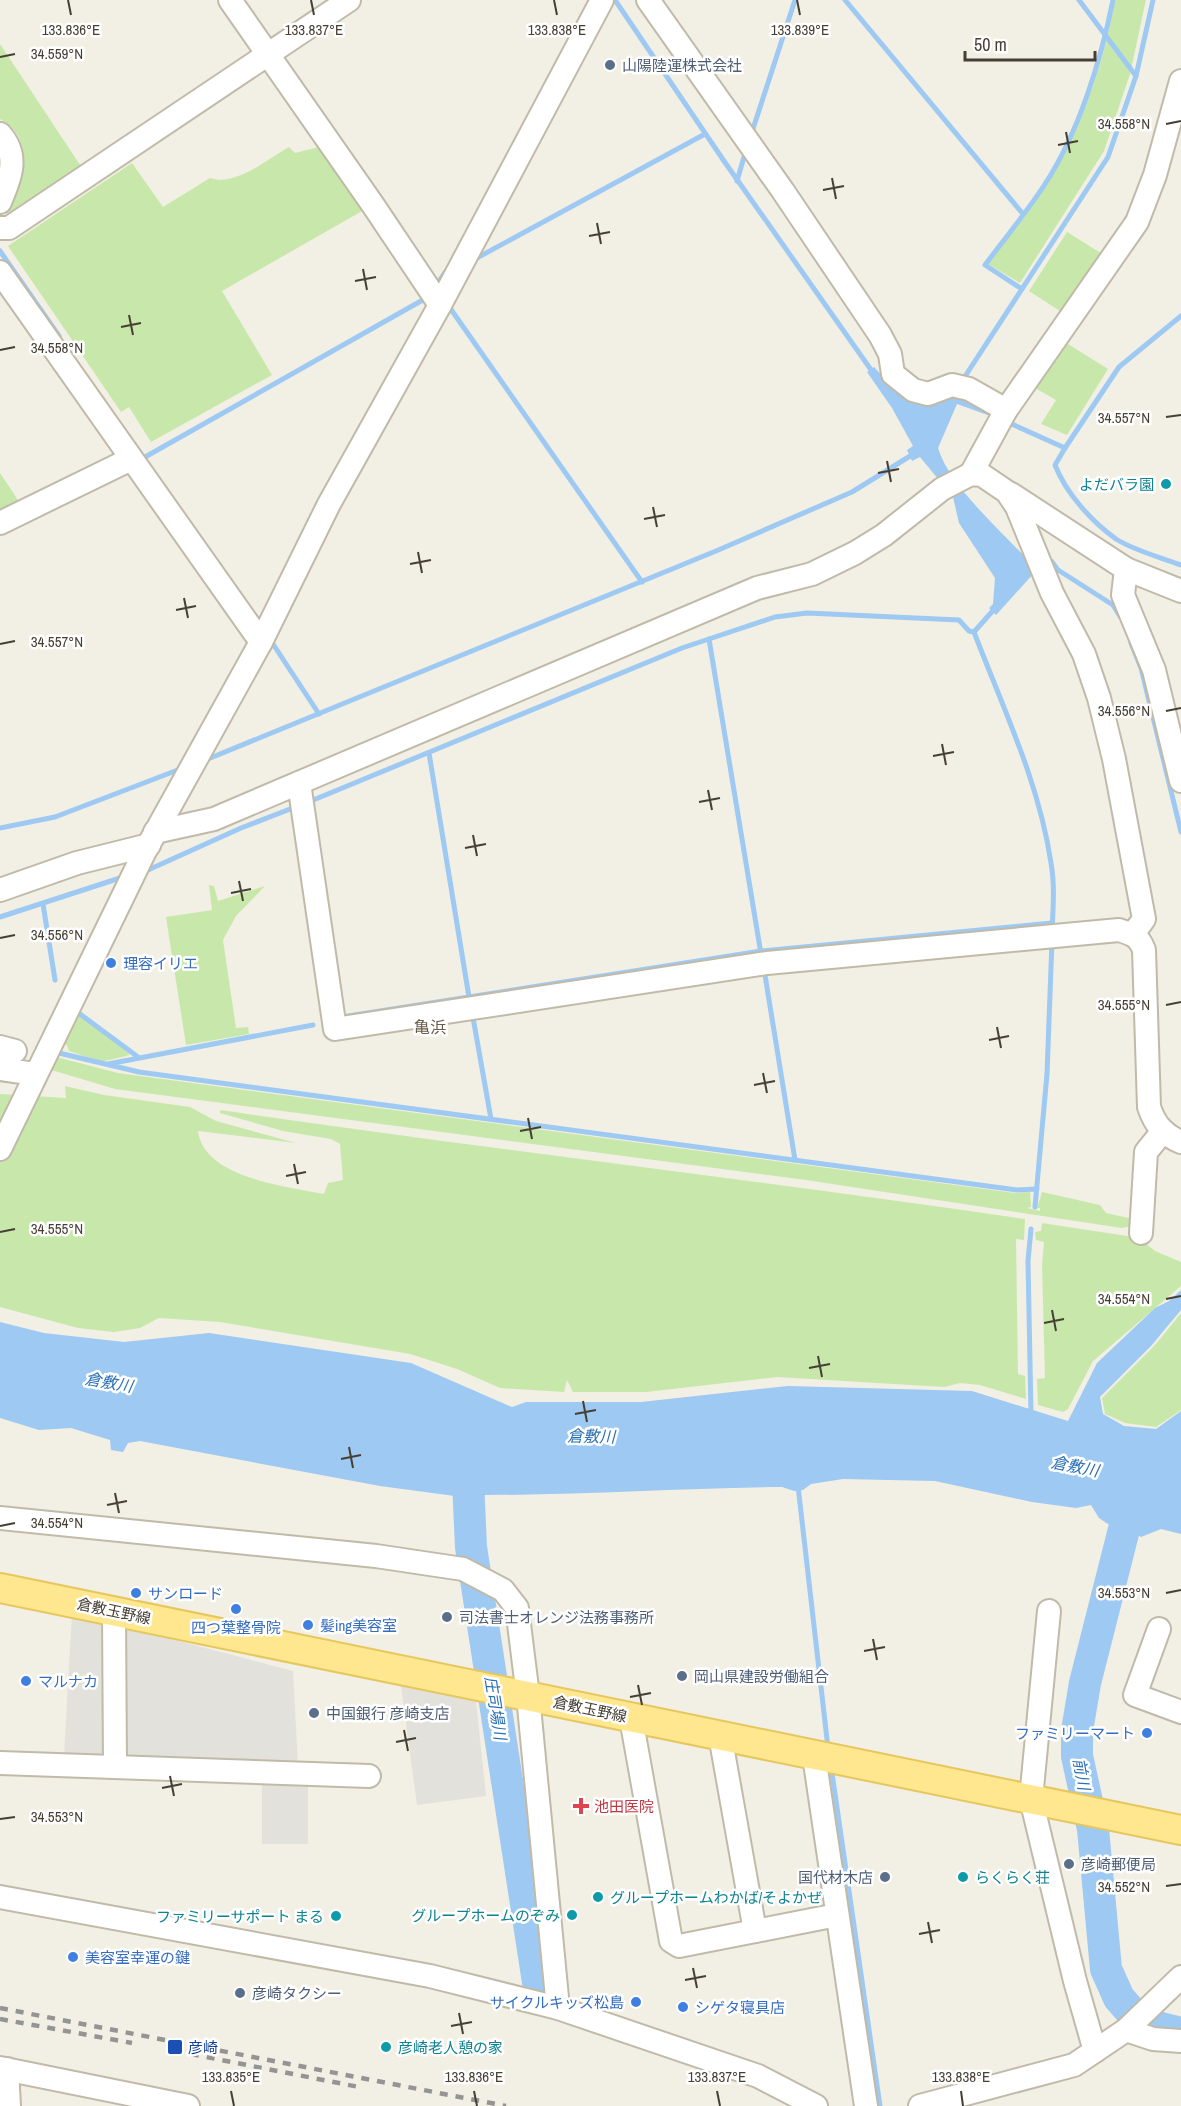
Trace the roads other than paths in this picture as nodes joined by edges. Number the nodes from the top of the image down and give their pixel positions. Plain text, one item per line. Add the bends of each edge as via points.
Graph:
1 (230, 0) edge
2 (349, 0) edge
3 (648, 0) edge
4 (599, 2) edge
5 (270, 59) junction
6 (1181, 81) edge
7 (0, 134) edge
8 (0, 202) edge
9 (0, 228) edge
10 (0, 272) edge
11 (434, 297) junction
12 (1002, 415) junction
13 (133, 462) junction
14 (957, 481) junction
15 (1007, 492) junction
16 (0, 523) edge
17 (1126, 569) junction
18 (1177, 590) edge
19 (1181, 610) edge
20 (261, 642) junction
21 (1181, 781) edge
22 (301, 797) junction
23 (152, 838) junction
24 (0, 890) edge
25 (1133, 934) junction
26 (0, 1069) edge
27 (33, 1078) junction
28 (1172, 1137) edge
29 (0, 1149) edge
30 (1141, 1233) dead end
31 (0, 1518) edge
32 (0, 1588) edge
33 (114, 1611) junction
34 (1049, 1611) dead end
35 (1159, 1629) dead end
36 (506, 1691) junction
37 (1181, 1712) edge
38 (631, 1718) junction
39 (720, 1735) junction
40 (825, 1758) junction
41 (0, 1763) edge
42 (115, 1767) junction
43 (369, 1776) dead end
44 (1031, 1799) junction
45 (1181, 1830) edge
46 (0, 1897) edge
47 (837, 1915) junction
48 (755, 1931) junction
49 (1181, 1977) edge
50 (558, 2008) junction
51 (1133, 2023) junction
52 (1181, 2042) edge
53 (1095, 2051) junction
54 (4, 2068) edge
55 (116, 2099) edge
56 (9, 2106) edge
57 (188, 2106) edge
58 (816, 2106) edge
59 (866, 2106) edge
60 (920, 2106) edge

1 - 5 street
2 - 5 street
3 - 12 street via 880,335 890,354 893,374 904,385 920,392 961,387
4 - 11 street
5 - 9 street via 9,228
5 - 11 street
6 - 12 street via 1155,175 1137,222
7 - 8 street via 10,149 12,168
10 - 13 street
11 - 20 street
12 - 14 street
13 - 16 street
13 - 20 street
14 - 15 street via 982,475
14 - 22 street via 884,535 824,570 757,588
15 - 17 street
15 - 25 street via 1084,654 1114,759 1144,919
17 - 18 street
17 - 21 street via 1124,595 1154,670
18 - 19 street
20 - 23 street
22 - 23 street
22 - 25 street via 335,1029 763,964 1119,930
23 - 24 street
23 - 27 street
25 - 28 street via 1141,941 1143,950 1147,1094 1153,1117
26 - 27 street
27 - 29 street
28 - 30 street via 1146,1152
31 - 36 street via 376,1556 464,1569 497,1586 517,1608
32 - 33 main road, 倉敷玉野線
33 - 36 main road, 倉敷玉野線
33 - 42 street
34 - 44 street
35 - 37 street via 1135,1695
36 - 38 main road, 倉敷玉野線
36 - 50 street
38 - 39 main road, 倉敷玉野線
38 - 48 street via 670,1941 679,1946
39 - 40 main road, 倉敷玉野線
39 - 48 street
40 - 44 main road, 倉敷玉野線
40 - 47 street
41 - 42 street
42 - 43 street
44 - 45 main road, 倉敷玉野線
44 - 53 street
46 - 50 street via 430,1976
47 - 48 street
47 - 59 street
49 - 51 street
50 - 58 street via 758,2076
51 - 52 street via 1153,2039
51 - 53 street
53 - 60 street via 1074,2065
54 - 55 street
54 - 56 street
55 - 57 street

